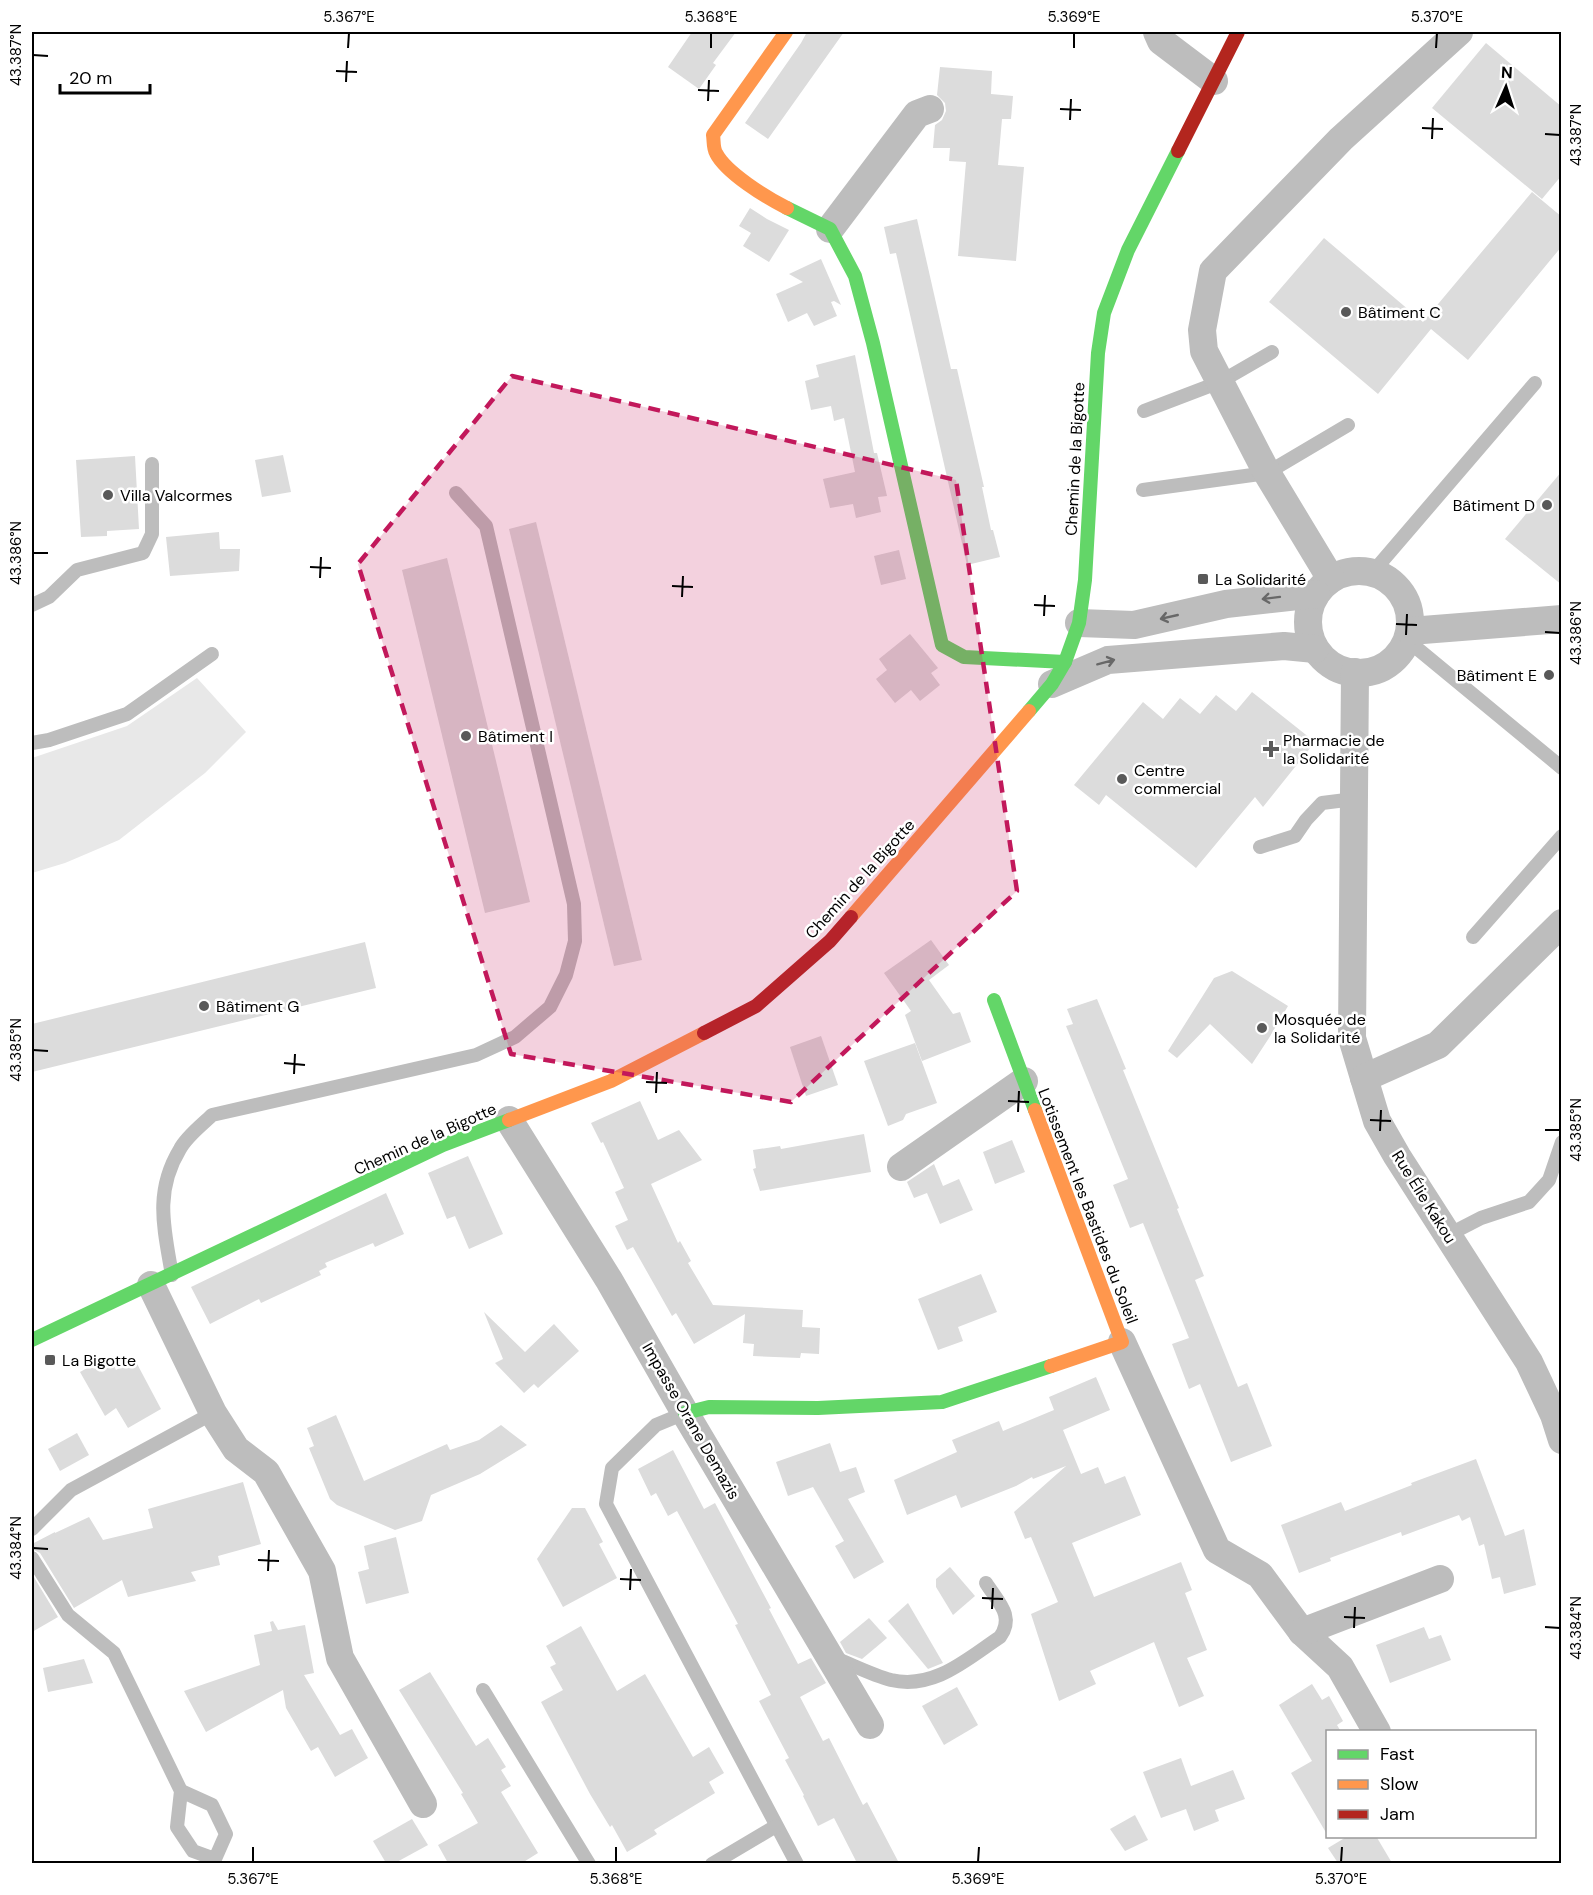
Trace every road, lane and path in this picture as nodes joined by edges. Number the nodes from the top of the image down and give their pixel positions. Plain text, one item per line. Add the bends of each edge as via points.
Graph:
1 (786, 32) edge
2 (1157, 32) edge
3 (1238, 32) edge
4 (1459, 32) edge
5 (1214, 81) junction
6 (930, 109) dead end
7 (830, 229) junction
8 (1272, 352) dead end
9 (1220, 382) junction
10 (1535, 383) dead end
11 (1144, 411) dead end
12 (1348, 425) dead end
13 (152, 464) dead end
14 (1267, 473) junction
15 (1143, 490) dead end
16 (456, 493) dead end
17 (1372, 573) junction
18 (1323, 586) junction
19 (32, 605) edge
20 (1562, 618) edge
21 (1079, 623) junction
22 (1408, 636) junction
23 (1315, 649) junction
24 (212, 654) dead end
25 (1355, 672) junction
26 (1058, 673) junction
27 (32, 743) edge
28 (1562, 768) edge
29 (1354, 799) junction
30 (1562, 836) edge
31 (1260, 847) dead end
32 (1562, 923) edge
33 (1473, 937) dead end
34 (994, 1000) dead end
35 (1364, 1078) junction
36 (1024, 1081) junction
37 (508, 1120) junction
38 (1562, 1142) edge
39 (901, 1167) dead end
40 (1448, 1235) junction
41 (162, 1280) junction
42 (32, 1340) edge
43 (1122, 1342) junction
44 (213, 1413) junction
45 (685, 1413) junction
46 (1562, 1440) edge
47 (32, 1529) edge
48 (32, 1558) edge
49 (1440, 1579) dead end
50 (986, 1583) dead end
51 (1302, 1632) junction
52 (830, 1656) junction
53 (483, 1690) dead end
54 (870, 1725) dead end
55 (1376, 1730) edge
56 (181, 1791) junction
57 (423, 1804) dead end
58 (776, 1826) junction
59 (589, 1863) edge
60 (712, 1863) edge
61 (797, 1863) edge

1 - 7 street via 713,135 715,152 728,169 776,202
2 - 5 street via 1161,41
3 - 5 street, Chemin de la Bigotte
4 - 9 street via 1341,139 1213,271 1202,330 1204,351
5 - 21 street, Chemin de la Bigotte via 1128,250 1104,313
6 - 7 street via 916,114
7 - 26 street via 855,276 942,645 964,657
8 - 9 lane
9 - 11 lane
9 - 14 street
10 - 17 lane
12 - 14 lane
13 - 19 lane via 152,534 143,554 77,570 49,597
14 - 15 lane
14 - 18 street
16 - 41 lane via 486,526 574,904 575,941 566,975 550,1007 515,1037 476,1055 212,1115 180,1147 164,1186
17 - 18 street via 1351,572
17 - 22 street via 1389,580 1402,595 1409,612
18 -> 21 street via 1134,625
18 - 23 street via 1310,607 1308,621
20 - 22 street
21 - 26 street, Chemin de la Bigotte
22 - 25 street via 1390,663 1364,673
22 - 28 lane
23 - 25 street via 1328,663
26 -> 23 street via 1107,660 1284,646
24 - 27 lane via 127,714
25 - 29 street, Rue Élie Kakou
26 - 37 street, Chemin de la Bigotte via 830,941 756,1006 611,1081
29 - 31 lane via 1322,803 1295,836
29 - 35 street, Rue Élie Kakou via 1352,1038
30 - 33 lane
32 - 35 street via 1438,1045
34 - 36 street, Lotissement les Bastides du Soleil
35 - 40 street, Rue Élie Kakou via 1377,1121
36 - 39 street
36 - 43 street, Lotissement les Bastides du Soleil
37 - 41 street, Chemin de la Bigotte via 443,1145
37 - 45 street, Impasse Orane Demazis via 609,1280
38 - 40 lane via 1549,1180 1529,1202 1481,1218
40 - 46 street, Rue Élie Kakou via 1529,1362
41 - 42 street, Chemin de la Bigotte
41 - 44 street
43 - 45 street, Lotissement les Bastides du Soleil via 942,1402 818,1408 709,1407
43 - 51 street via 1217,1550 1260,1575
44 - 47 lane via 71,1490
44 - 57 street via 236,1449 266,1472 322,1571 340,1658
45 - 52 street, Impasse Orane Demazis
45 - 58 lane via 656,1425 612,1468 606,1504
48 - 56 lane via 68,1615 114,1653
49 - 51 street
50 - 52 lane via 1006,1613 1007,1628 1000,1637 941,1676 915,1683 891,1680
51 - 55 street via 1340,1667
52 - 54 street, Impasse Orane Demazis
53 - 59 lane
56 - 56 lane via 212,1805 226,1834 215,1859 193,1851 177,1827
58 - 60 lane
58 - 61 lane

